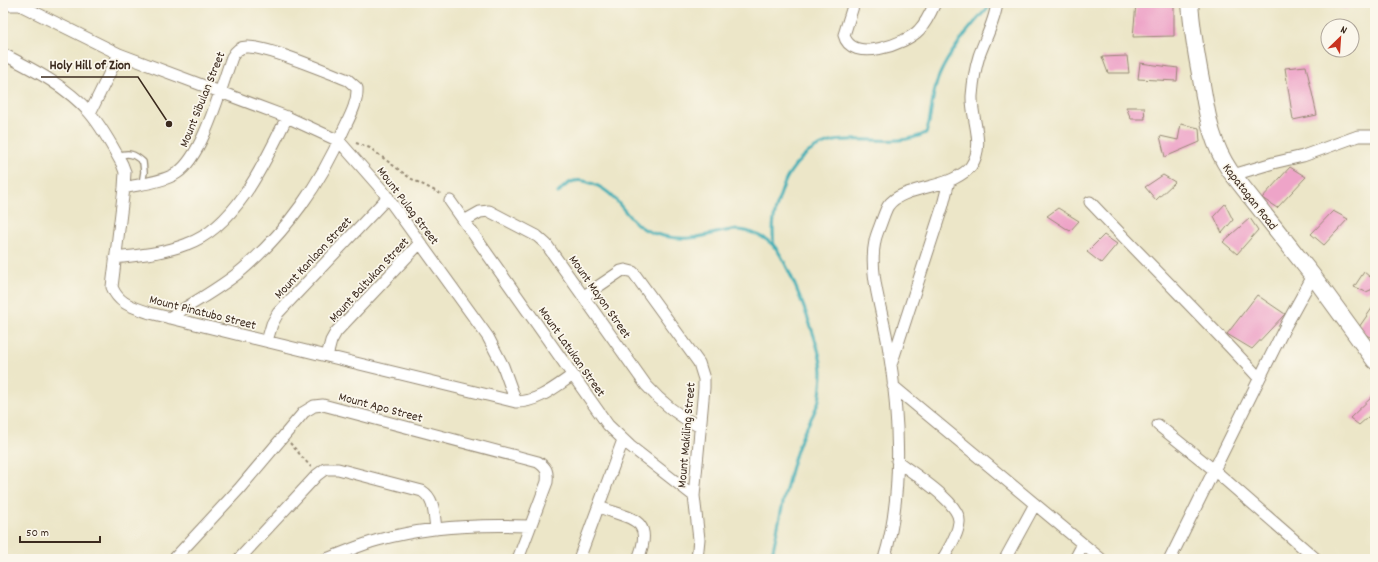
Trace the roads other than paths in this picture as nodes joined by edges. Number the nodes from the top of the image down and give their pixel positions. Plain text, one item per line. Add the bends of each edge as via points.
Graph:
1 (854, 3) edge
2 (935, 3) edge
3 (997, 3) edge
4 (1190, 3) edge
5 (3, 5) edge
6 (3, 54) edge
7 (119, 54) junction
8 (219, 92) junction
9 (90, 113) junction
10 (287, 117) junction
11 (1375, 136) edge
12 (339, 141) junction
13 (118, 156) junction
14 (1233, 175) junction
15 (949, 181) junction
16 (142, 184) junction
17 (124, 188) junction
18 (388, 197) junction
19 (450, 201) road end
20 (1090, 202) dead end
21 (464, 221) junction
22 (420, 243) junction
23 (116, 258) junction
24 (1313, 276) junction
25 (584, 296) junction
26 (169, 318) junction
27 (267, 341) junction
28 (327, 356) junction
29 (1375, 361) edge
30 (891, 363) junction
31 (573, 375) junction
32 (1259, 378) junction
33 (893, 386) junction
34 (516, 402) junction
35 (1158, 425) dead end
36 (700, 427) junction
37 (623, 440) junction
38 (897, 461) junction
39 (1214, 470) junction
40 (694, 496) junction
41 (1035, 504) junction
42 (599, 507) junction
43 (530, 526) junction
44 (436, 529) junction
45 (1083, 544) junction
46 (174, 559) edge
47 (239, 559) edge
48 (326, 559) edge
49 (518, 559) edge
50 (579, 559) edge
51 (638, 559) edge
52 (697, 559) edge
53 (884, 559) edge
54 (943, 559) edge
55 (1005, 559) edge
56 (1075, 559) edge
57 (1101, 559) edge
58 (1170, 559) edge
59 (1316, 559) edge

1 - 2 street via 844,35 849,46 867,51 913,36 923,25
3 - 15 street via 974,81 972,98 978,133 975,157 971,166
4 - 14 main road, Kapatagan Road via 1193,37 1211,133 1219,154
5 - 7 street, Mount Pulag Street via 20,5
6 - 9 street, Mount Pinatubo Street via 62,87
7 - 8 street, Mount Pulag Street
7 - 9 street
8 - 10 street, Mount Pulag Street
8 - 12 street, Mount Sibulan Street via 232,57 240,48 246,47 265,50 348,80 357,88 356,100
8 - 16 street, Mount Sibulan Street via 199,145 186,165 168,178
9 - 13 street, Mount Pinatubo Street
10 - 12 street, Mount Pulag Street
10 - 23 street via 267,159 249,186 225,219 207,234 189,244 162,252
11 - 14 street via 1358,136 1303,156
12 - 18 street, Mount Pulag Street
12 - 26 street via 308,195 266,246 243,269
13 - 16 lane via 134,154 143,162
13 - 17 street, Mount Pinatubo Street via 125,172
14 - 24 main road, Kapatagan Road
15 - 30 street
15 - 30 street via 897,197 888,206 875,240 872,264
16 - 17 street, Mount Sibulan Street
17 - 23 street, Mount Pinatubo Street
18 - 22 street, Mount Pulag Street
18 - 27 street, Mount Kanlaon Street via 278,313
19 - 21 street, Mount Latukan Street
20 - 32 street
21 - 25 street, Mount Mayon Street via 480,212 489,211 537,236 546,244
21 - 31 street, Mount Latukan Street
22 - 28 street, Mount Baltukan Street via 336,332
22 - 34 street, Mount Pulag Street via 493,347
23 - 26 street, Mount Pinatubo Street via 112,287 117,298 132,307
24 - 29 main road, Kapatagan Road
24 - 32 street
25 - 36 street, Mount Mayon Street via 654,394 684,418
25 - 36 street, Mount Makiling Street via 620,271 629,270 636,275 699,363 704,388
26 - 27 street, Mount Pinatubo Street
27 - 28 street, Mount Pinatubo Street
28 - 34 street, Mount Pinatubo Street
30 - 33 street
31 - 34 street, Mount Pinatubo Street via 539,397
31 - 37 street, Mount Latukan Street via 608,425
32 - 39 street
33 - 38 street
33 - 41 street
35 - 39 street
36 - 40 street, Mount Makiling Street
37 - 40 street, Mount Latukan Street
37 - 42 street
38 - 53 street via 894,521
38 - 54 street via 956,509 959,524
39 - 58 street
39 - 59 street
40 - 52 street, Mount Makiling Street via 699,539
41 - 45 street
41 - 55 street
42 - 50 street
42 - 51 street via 634,521 642,527 645,538
43 - 44 street via 481,525
43 - 46 street, Mount Apo Street via 548,476 544,466 538,462 323,405 308,408 240,489
43 - 49 street, Mount Apo Street
44 - 47 street via 432,502 426,493 338,469 325,469
44 - 48 street via 378,540
45 - 56 street
45 - 57 street

